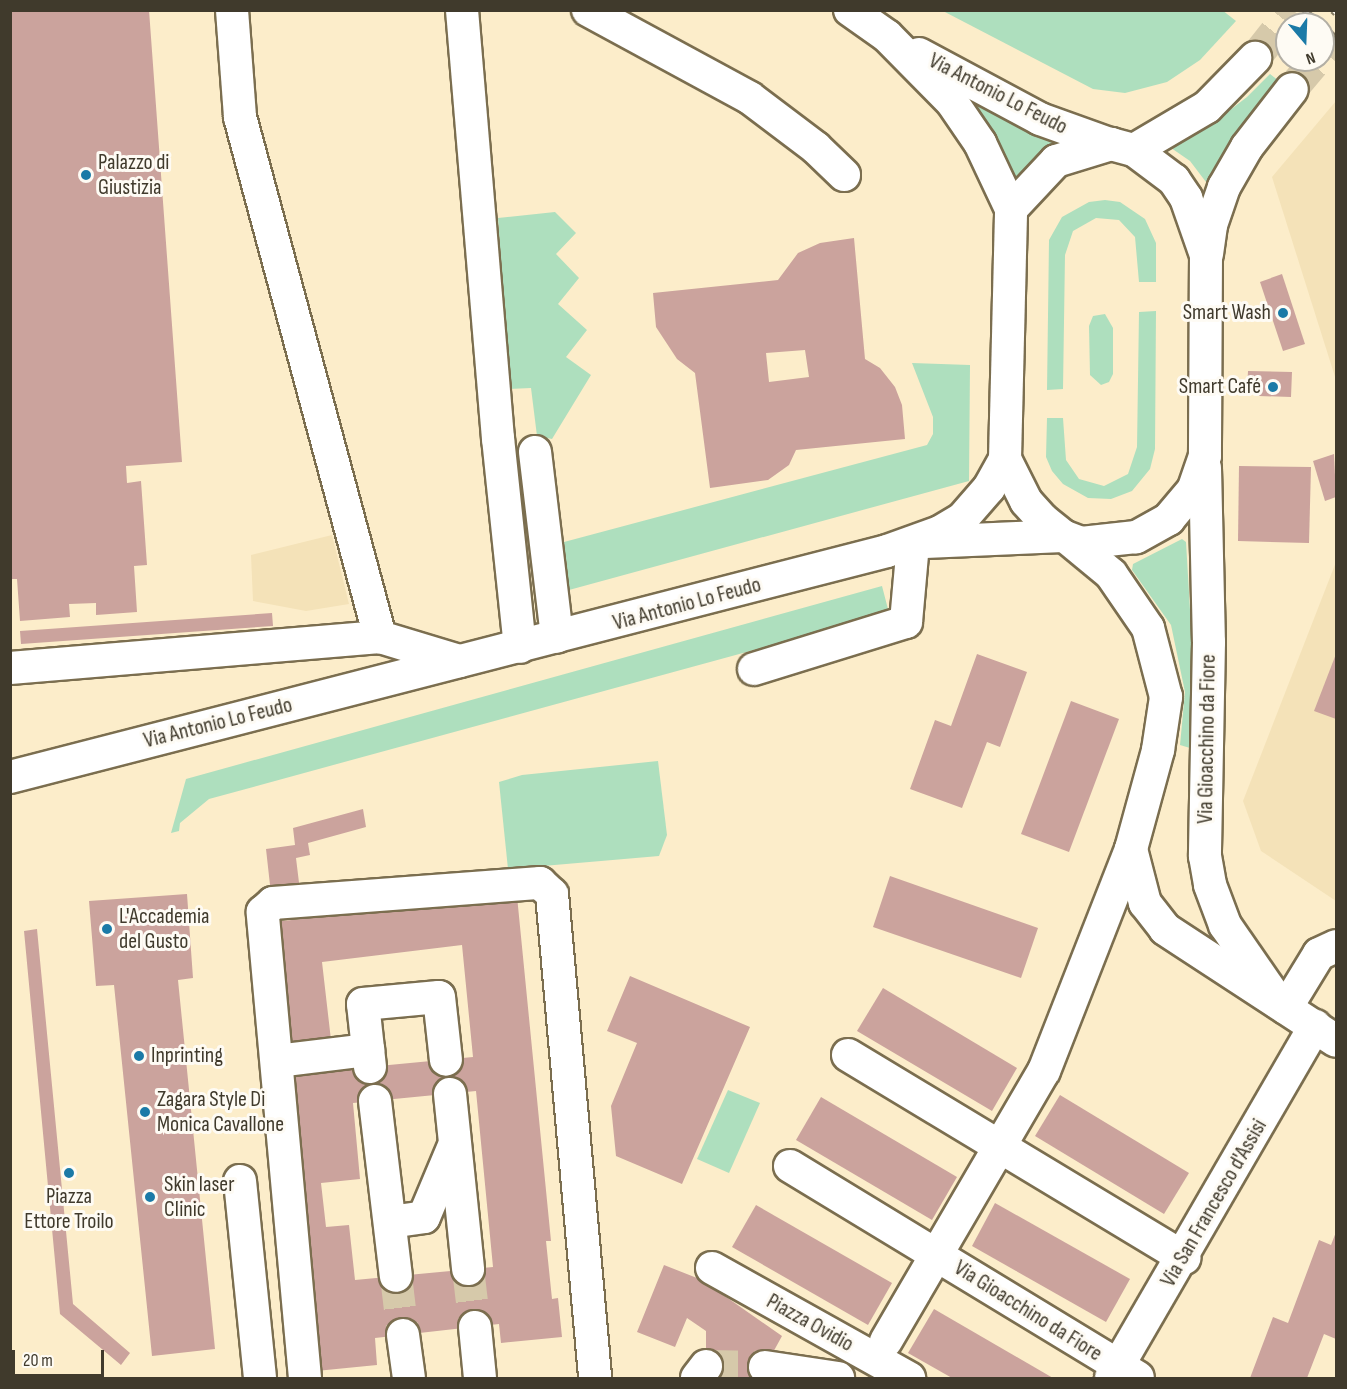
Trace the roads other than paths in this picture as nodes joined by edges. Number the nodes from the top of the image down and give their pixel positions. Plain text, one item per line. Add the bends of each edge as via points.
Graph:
1 (232, 10) edge
2 (462, 10) edge
3 (588, 10) edge
4 (850, 10) edge
5 (887, 36) junction
6 (1255, 58) tunnel mouth
7 (1292, 89) tunnel mouth
8 (1122, 147) junction
9 (844, 175) dead end
10 (1011, 209) junction
11 (1206, 255) junction
12 (535, 452) dead end
13 (1204, 456) junction
14 (1005, 459) junction
15 (1067, 538) junction
16 (913, 543) junction
17 (380, 637) junction
18 (557, 637) junction
19 (520, 647) junction
20 (460, 661) junction
21 (10, 668) edge
22 (753, 669) dead end
23 (10, 777) edge
24 (1131, 849) junction
25 (1336, 946) edge
26 (1282, 1005) junction
27 (1326, 1033) edge
28 (848, 1054) dead end
29 (446, 1060) dead end
30 (277, 1061) junction
31 (450, 1094) dead end
32 (375, 1101) dead end
33 (455, 1145) junction
34 (1001, 1147) junction
35 (790, 1166) dead end
36 (240, 1181) dead end
37 (390, 1222) junction
38 (937, 1255) junction
39 (1184, 1258) junction
40 (712, 1268) dead end
41 (468, 1269) tunnel mouth
42 (396, 1276) tunnel mouth
43 (475, 1327) tunnel mouth
44 (403, 1335) tunnel mouth
45 (878, 1360) edge
46 (779, 1372) tunnel mouth
47 (1122, 1375) edge
48 (260, 1378) edge
49 (305, 1378) edge
50 (409, 1378) edge
51 (480, 1378) edge
52 (595, 1378) edge
53 (838, 1378) edge
54 (909, 1378) edge

1 - 17 street via 240,117
2 - 19 street
3 - 9 street via 750,98 816,148
4 - 5 street, Via Antonio Lo Feudo
5 - 8 street, Via Antonio Lo Feudo via 1011,105
5 - 10 street, Via Antonio Lo Feudo via 952,102 980,143
6 - 8 street via 1207,107
7 - 11 street via 1247,147 1224,187
8 - 10 street via 1056,161
8 - 11 street, Via Antonio Lo Feudo via 1180,188
10 - 14 street
11 - 13 street, Via Gioacchino da Fiore
12 - 18 street
13 - 15 street, Via Antonio Lo Feudo via 1193,490 1169,519 1153,530 1118,542
13 - 26 street, Via Gioacchino da Fiore via 1209,642 1205,856 1210,885 1225,925
14 - 15 street, Via Gioacchino da Fiore via 1026,501
14 - 16 street, Via Antonio Lo Feudo via 989,488 962,519
15 - 16 street, Via Antonio Lo Feudo
15 - 24 street, Via Gioacchino da Fiore via 1111,574 1129,596 1148,628 1162,671 1166,697 1158,750
16 - 18 street, Via Antonio Lo Feudo
16 - 22 street via 906,622
17 - 20 street, Via Antonio Lo Feudo
17 - 21 street, Via Antonio Lo Feudo
18 - 19 street, Via Antonio Lo Feudo
19 - 20 street, Via Antonio Lo Feudo
20 - 23 street, Via Antonio Lo Feudo
24 - 26 street, Via Gioacchino da Fiore via 1145,903 1165,929
24 - 34 street, Via Gioacchino da Fiore via 1044,1071
25 - 26 street via 1319,954
26 - 27 street, Via Gioacchino da Fiore
27 - 39 street, Via San Francesco d'Assisi
28 - 34 street
29 - 30 street via 439,997 363,1004 369,1058
30 - 49 street
30 - 52 street via 263,912 273,903 540,883 552,894
31 - 33 street
32 - 37 street
33 - 37 street via 424,1217
33 - 41 street
34 - 38 street, Via Gioacchino da Fiore
34 - 39 street
35 - 38 street, Via Gioacchino da Fiore
36 - 48 street
37 - 42 street
38 - 45 street, Via Gioacchino da Fiore
38 - 47 street, Via Gioacchino da Fiore
39 - 47 street, Via San Francesco d'Assisi
40 - 45 street, Piazza Ovidio
43 - 51 street
44 - 50 street
45 - 54 street, Piazza Ovidio
46 - 53 street

